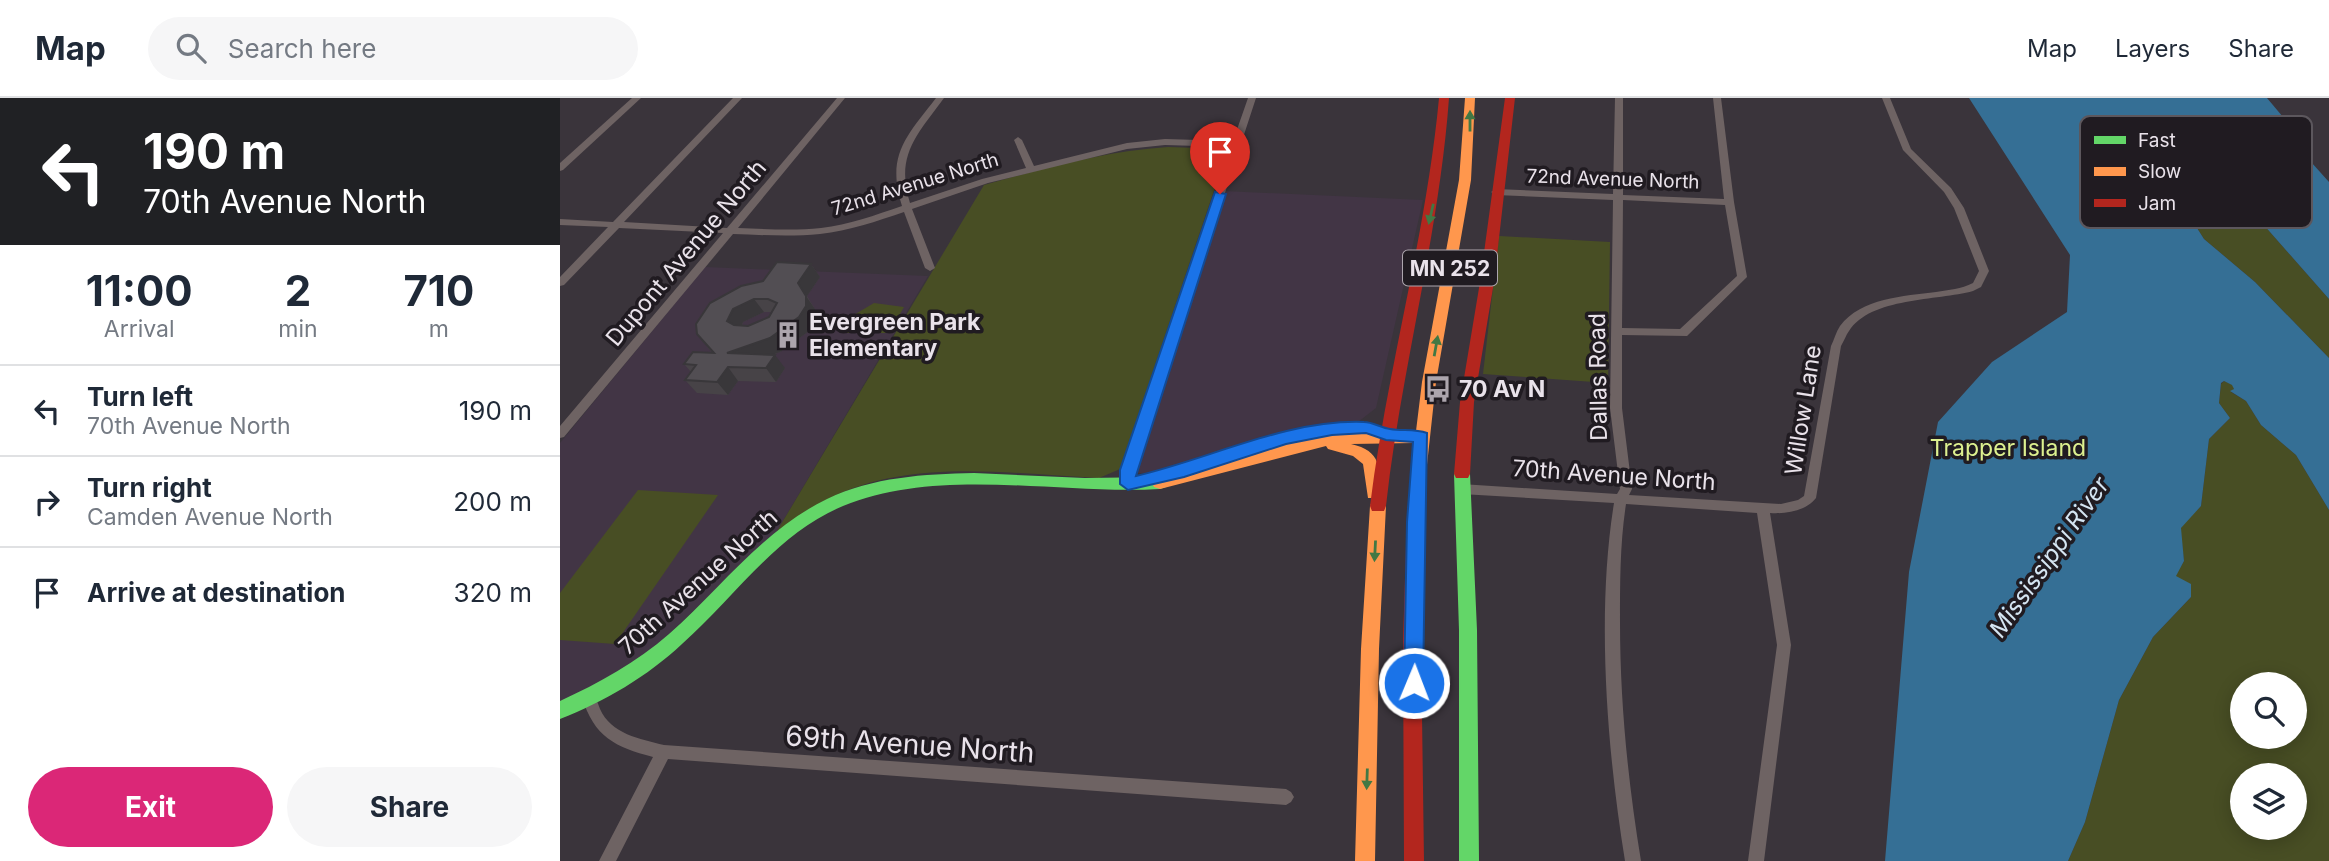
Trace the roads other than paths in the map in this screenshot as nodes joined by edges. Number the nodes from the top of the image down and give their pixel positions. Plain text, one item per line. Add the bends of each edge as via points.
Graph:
1 (637, 98) edge
2 (738, 98) edge
3 (841, 98) edge
4 (940, 98) edge
5 (1252, 98) edge
6 (1444, 98) edge
7 (1470, 98) edge
8 (1510, 98) edge
9 (1619, 98) edge
10 (1717, 98) edge
11 (1886, 98) edge
12 (1018, 140) dead end
13 (1236, 144) junction
14 (564, 161) edge
15 (560, 168) edge
16 (1030, 168) junction
17 (1496, 192) junction
18 (1618, 197) junction
19 (1729, 202) junction
20 (908, 207) junction
21 (560, 222) edge
22 (616, 225) junction
23 (731, 230) junction
24 (930, 268) dead end
25 (560, 283) edge
26 (1616, 331) junction
27 (560, 434) edge
28 (1386, 435) junction
29 (1422, 437) junction
30 (1282, 450) junction
31 (1128, 484) junction
32 (1461, 489) junction
33 (1621, 498) junction
34 (1763, 508) junction
35 (1377, 522) junction
36 (589, 697) junction
37 (560, 710) edge
38 (664, 752) junction
39 (1286, 797) dead end
40 (607, 861) edge
41 (1365, 861) edge
42 (1414, 861) edge
43 (1469, 861) edge
44 (1633, 861) edge
45 (1756, 861) edge

1 - 14 street
2 - 22 street
3 - 23 street, Dupont Avenue North
4 - 20 street via 900,159 899,185
5 - 13 street
6 -> 28 main road, MN 252 via 1434,205
29 -> 7 main road, MN 252 via 1464,193
8 - 17 main road
9 - 18 street, Dallas Road
10 - 19 street
11 - 34 street, Willow Lane via 1907,150 1948,190 1959,208 1982,263 1982,278 1978,285 1958,292 1881,304 1846,325 1836,346 1810,498 1792,508
12 - 16 street
13 - 16 street, 72nd Avenue North via 1146,144
13 - 31 street via 1128,470
14 - 15 street
16 - 20 street, 72nd Avenue North
17 - 18 street, 72nd Avenue North
17 - 32 main road via 1467,402
18 - 19 street, 72nd Avenue North
18 - 26 street, Dallas Road
19 - 26 street via 1742,270 1738,283 1684,333
20 - 23 street, 72nd Avenue North via 821,231
20 - 24 street
21 - 22 street, 72nd Avenue North
22 - 23 street, 72nd Avenue North
22 - 25 street
23 - 27 street, Dupont Avenue North
26 - 33 street, Dallas Road via 1616,408 1626,489
28 - 29 main road, 70th Avenue North
28 - 30 main road, 70th Avenue North via 1323,440
28 - 31 main road, 70th Avenue North via 1367,428 1285,438
28 - 35 main road, MN 252
29 - 42 main road, MN 252 via 1414,570
30 - 31 main road, 70th Avenue North via 1171,480
30 - 35 main road via 1339,445 1366,456 1371,462
31 - 36 main road, 70th Avenue North via 952,476 917,478 854,495 809,516 771,542 677,638
32 - 33 street, 70th Avenue North
32 - 43 main road via 1468,630
33 - 34 street, 70th Avenue North
33 - 44 street, Dallas Road via 1612,565 1615,724
34 - 45 street via 1784,645
35 -> 41 main road, MN 252
36 - 37 main road
36 - 38 street, 69th Avenue North via 592,712 608,733 623,742
38 - 39 street, 69th Avenue North
38 - 40 street

